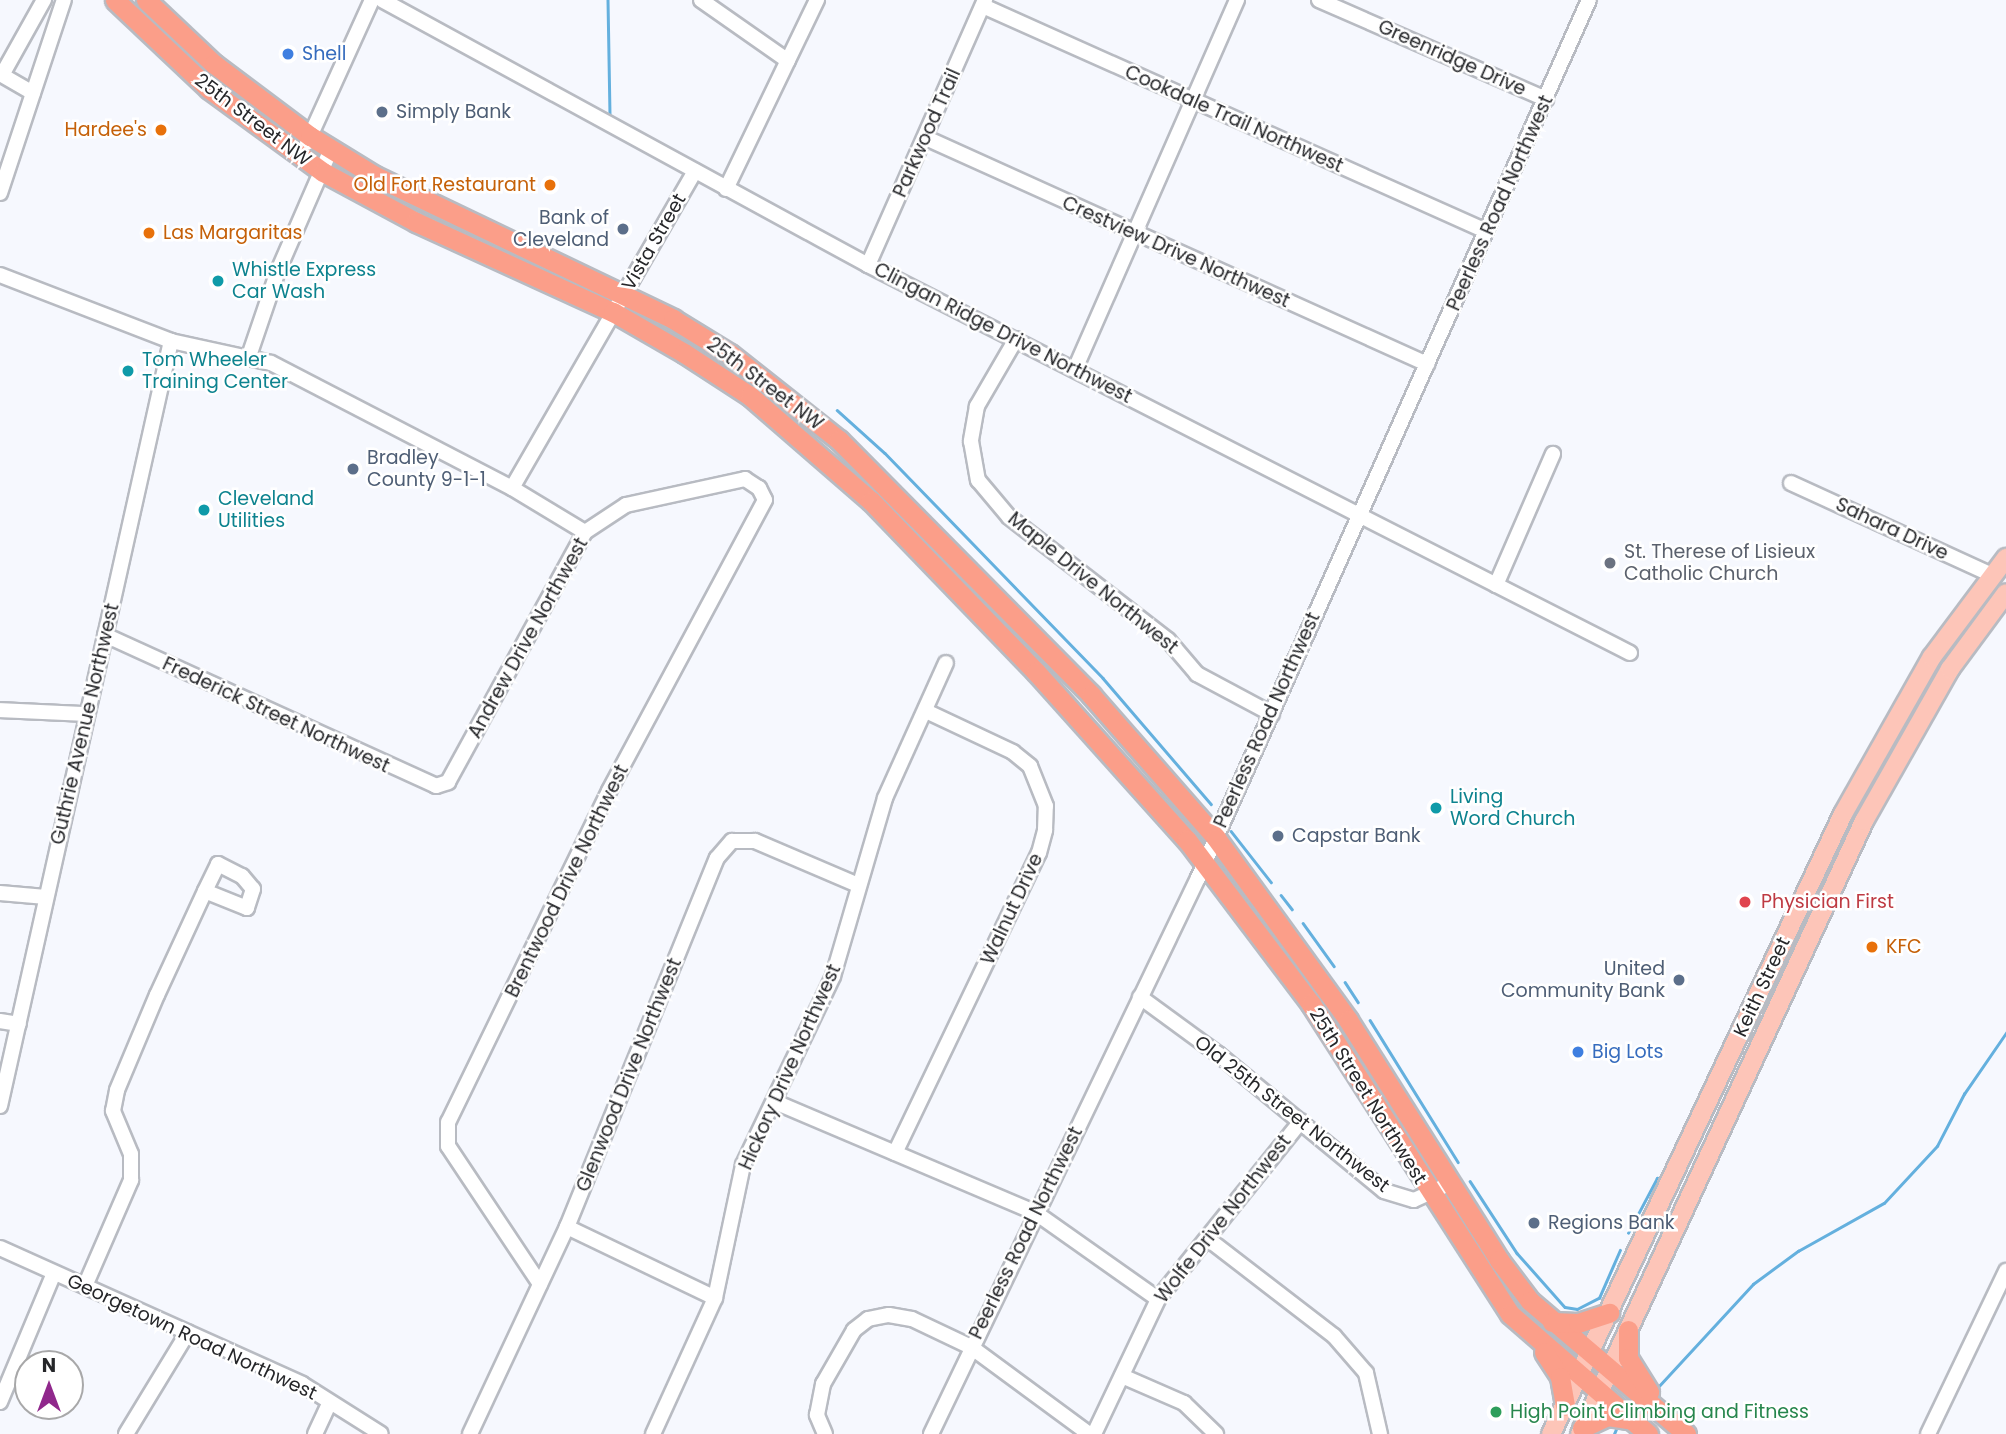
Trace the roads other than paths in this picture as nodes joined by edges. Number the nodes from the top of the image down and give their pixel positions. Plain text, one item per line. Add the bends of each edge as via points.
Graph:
1 (44, 0) edge
2 (64, 0) edge
3 (116, 0) edge
4 (146, 0) edge
5 (372, 0) edge
6 (382, 0) edge
7 (701, 0) edge
8 (817, 0) edge
9 (1237, 0) edge
10 (1319, 0) edge
11 (1589, 0) edge
12 (984, 3) edge
13 (58, 18) junction
14 (788, 61) junction
15 (33, 93) junction
16 (1546, 99) junction
17 (1192, 101) junction
18 (310, 136) junction
19 (926, 138) junction
20 (331, 149) junction
21 (300, 157) junction
22 (695, 171) junction
23 (323, 172) junction
24 (726, 188) junction
25 (0, 193) edge
26 (1486, 231) junction
27 (1133, 235) junction
28 (868, 265) junction
29 (0, 275) edge
30 (624, 292) junction
31 (613, 312) junction
32 (1016, 339) junction
33 (171, 341) junction
34 (249, 356) junction
35 (1427, 364) junction
36 (1075, 369) junction
37 (1553, 454) dead end
38 (745, 479) joint
39 (1791, 483) dead end
40 (512, 488) junction
41 (1360, 514) junction
42 (584, 532) junction
43 (2006, 559) edge
44 (1992, 575) junction
45 (1496, 584) junction
46 (2006, 593) edge
47 (1977, 633) junction
48 (105, 635) junction
49 (1630, 653) dead end
50 (946, 663) dead end
51 (1912, 690) junction
52 (1937, 690) junction
53 (0, 710) edge
54 (1925, 711) junction
55 (928, 712) junction
56 (1272, 713) junction
57 (86, 714) junction
58 (1883, 740) junction
59 (1101, 744) joint
60 (1870, 764) junction
61 (1890, 774) junction
62 (449, 782) joint
63 (1843, 814) junction
64 (1216, 838) junction
65 (1821, 862) junction
66 (1205, 863) junction
67 (858, 885) junction
68 (205, 891) dead end
69 (0, 892) edge
70 (46, 897) junction
71 (1803, 956) junction
72 (1140, 997) junction
73 (0, 1021) edge
74 (19, 1024) junction
75 (775, 1102) junction
76 (0, 1106) edge
77 (1301, 1121) junction
78 (895, 1153) junction
79 (1451, 1182) junction
80 (1430, 1194) junction
81 (1036, 1213) junction
82 (567, 1227) junction
83 (1208, 1239) junction
84 (0, 1248) edge
85 (2006, 1271) edge
86 (54, 1273) junction
87 (540, 1284) junction
88 (85, 1286) junction
89 (715, 1298) junction
90 (1158, 1299) junction
91 (1609, 1313) junction
92 (1552, 1322) junction
93 (1628, 1330) junction
94 (188, 1332) junction
95 (1539, 1341) junction
96 (971, 1348) junction
97 (1590, 1353) junction
98 (1609, 1370) junction
99 (1580, 1373) junction
100 (1122, 1376) junction
101 (1600, 1390) junction
102 (0, 1402) edge
103 (330, 1402) junction
104 (1565, 1406) junction
105 (1640, 1427) edge
106 (1581, 1431) edge
107 (1685, 1433) edge
108 (126, 1434) edge
109 (315, 1434) edge
110 (381, 1434) edge
111 (470, 1434) edge
112 (653, 1434) edge
113 (825, 1434) edge
114 (931, 1434) edge
115 (1092, 1434) edge
116 (1216, 1434) edge
117 (1380, 1434) edge
118 (1551, 1434) edge
119 (1928, 1434) edge

1 - 13 street
1 - 15 street via 2,75
2 - 13 street
3 - 21 highway, 25th Street NW via 209,89
4 - 18 highway, 25th Street NW via 214,64
5 - 18 street
6 - 22 street, Clingan Ridge Drive Northwest
7 - 14 street
8 - 14 street
9 - 17 street
10 - 16 street, Greenridge Drive
11 - 16 street, Peerless Road Northwest
12 - 17 street, Cookdale Trail Northwest
12 - 19 street, Parkwood Trail
13 - 15 street
14 - 24 street
15 - 25 street
16 - 26 street, Peerless Road Northwest
17 - 26 street, Cookdale Trail Northwest
17 - 27 street
18 - 20 highway, 25th Street NW
18 - 21 street
19 - 27 street, Crestview Drive Northwest
19 - 28 street, Parkwood Trail
20 - 23 street
20 - 30 highway, 25th Street NW via 375,176
21 - 23 highway, 25th Street NW
22 - 24 street, Clingan Ridge Drive Northwest
22 - 30 street, Vista Street
23 - 31 highway, 25th Street NW via 416,222
23 - 34 street via 278,271
24 - 28 street, Clingan Ridge Drive Northwest
26 - 35 street, Peerless Road Northwest
27 - 35 street, Crestview Drive Northwest
27 - 36 street
28 - 32 street, Clingan Ridge Drive Northwest
29 - 33 street
30 - 31 street, Vista Street
30 - 64 highway, 25th Street NW via 730,354 839,440 1091,695
31 - 40 street, Vista Street
31 - 59 highway, 25th Street NW via 750,396 810,445 870,501
32 - 36 street, Clingan Ridge Drive Northwest
32 - 56 street, Maple Drive Northwest via 977,406 971,441 978,480 1009,517 1168,640 1198,674
33 - 34 street
33 - 48 street, Guthrie Avenue Northwest
34 - 40 street
35 - 41 street, Peerless Road Northwest
36 - 41 street, Clingan Ridge Drive Northwest
37 - 45 street
38 - 42 street, Andrew Drive Northwest via 626,506
38 - 87 street, Brentwood Drive Northwest via 759,488 765,500 609,791 448,1122 448,1146
39 - 44 street, Sahara Drive
40 - 42 street
41 - 45 street, Clingan Ridge Drive Northwest
41 - 56 street, Peerless Road Northwest
42 - 62 street, Andrew Drive Northwest
43 - 44 main road, Keith Street
43 - 47 main road via 1972,618
44 - 51 main road, Keith Street
45 - 49 street, Clingan Ridge Drive Northwest
46 - 47 main road, Keith Street
47 - 52 main road, Keith Street
48 - 57 street, Guthrie Avenue Northwest
48 - 62 street, Frederick Street Northwest via 422,782 436,786
50 - 55 street, Hickory Drive Northwest
51 - 52 main road
51 - 58 main road, Keith Street
52 - 54 main road, Keith Street
53 - 57 street
54 - 58 main road via 1915,712
54 - 61 main road, Keith Street
55 - 67 street, Hickory Drive Northwest via 885,798
55 - 78 street, Walnut Drive via 1013,752 1030,766 1046,806 1045,830 1039,853
56 - 64 street, Peerless Road Northwest
57 - 70 street, Guthrie Avenue Northwest
58 - 60 main road, Keith Street
59 - 66 highway, 25th Street Northwest
60 - 61 street
60 - 63 main road, Keith Street
61 - 63 main road via 1876,783 1863,807
61 - 71 main road, Keith Street
63 - 65 main road, Keith Street
64 - 66 street, Peerless Road Northwest
64 - 79 highway, 25th Street Northwest via 1347,1018
65 - 71 main road via 1828,872 1827,884
65 - 91 main road, Keith Street
66 - 72 street, Peerless Road Northwest
66 - 80 highway, 25th Street Northwest via 1311,1004
67 - 75 street, Hickory Drive Northwest via 833,976
67 - 82 street, Glenwood Drive Northwest via 755,841 732,841 717,858
68 - 88 street via 117,1090 113,1111 131,1154 131,1180
69 - 70 street
70 - 74 street, Guthrie Avenue Northwest
71 - 93 main road, Keith Street
72 - 77 street, Old 25th Street Northwest
72 - 81 street, Peerless Road Northwest
73 - 74 street
74 - 76 street, Guthrie Avenue Northwest
75 - 78 street
75 - 89 street, Hickory Drive Northwest via 743,1165
77 - 80 street, Old 25th Street Northwest via 1384,1191 1414,1200
77 - 83 street, Wolfe Drive Northwest
78 - 81 street
79 - 80 street, Old 25th Street Northwest
79 - 92 highway, 25th Street Northwest via 1499,1260
80 - 95 highway, 25th Street Northwest via 1500,1303
81 - 90 street
81 - 96 street, Peerless Road Northwest
82 - 87 street, Glenwood Drive Northwest
82 - 89 street
83 - 90 street, Wolfe Drive Northwest
83 - 117 street via 1334,1336 1366,1373
84 - 86 street, Georgetown Road Northwest
85 - 119 street
86 - 88 street, Georgetown Road Northwest
86 - 102 street
87 - 111 street, Glenwood Drive Northwest
88 - 94 street, Georgetown Road Northwest
89 - 112 street, Hickory Drive Northwest
90 - 100 street, Wolfe Drive Northwest
91 - 92 highway via 1578,1323
91 - 97 main road, Keith Street
92 - 97 highway, 25th Street Northwest
93 - 98 main road, Keith Street
93 - 107 highway via 1628,1358 1638,1381
94 - 103 street, Georgetown Road Northwest via 302,1384
94 - 108 street
95 - 99 highway, 25th Street Northwest
95 - 104 highway via 1560,1377
96 - 113 street via 912,1319 888,1315 868,1320 853,1330 823,1384 817,1415
96 - 114 street, Peerless Road Northwest
96 - 115 street
97 - 98 highway, 25th Street Northwest
97 - 99 main road, Keith Street
98 - 101 main road, Keith Street
98 - 107 highway, 25th Street Northwest
99 - 101 highway, 25th Street Northwest
99 - 104 main road, Keith Street
100 - 115 street, Wolfe Drive Northwest
100 - 116 street via 1184,1403
101 - 105 highway, 25th Street Northwest
101 - 106 main road, Keith Street
103 - 109 street
103 - 110 street, Georgetown Road Northwest
104 - 118 main road, Keith Street
105 - 106 highway via 1608,1416

